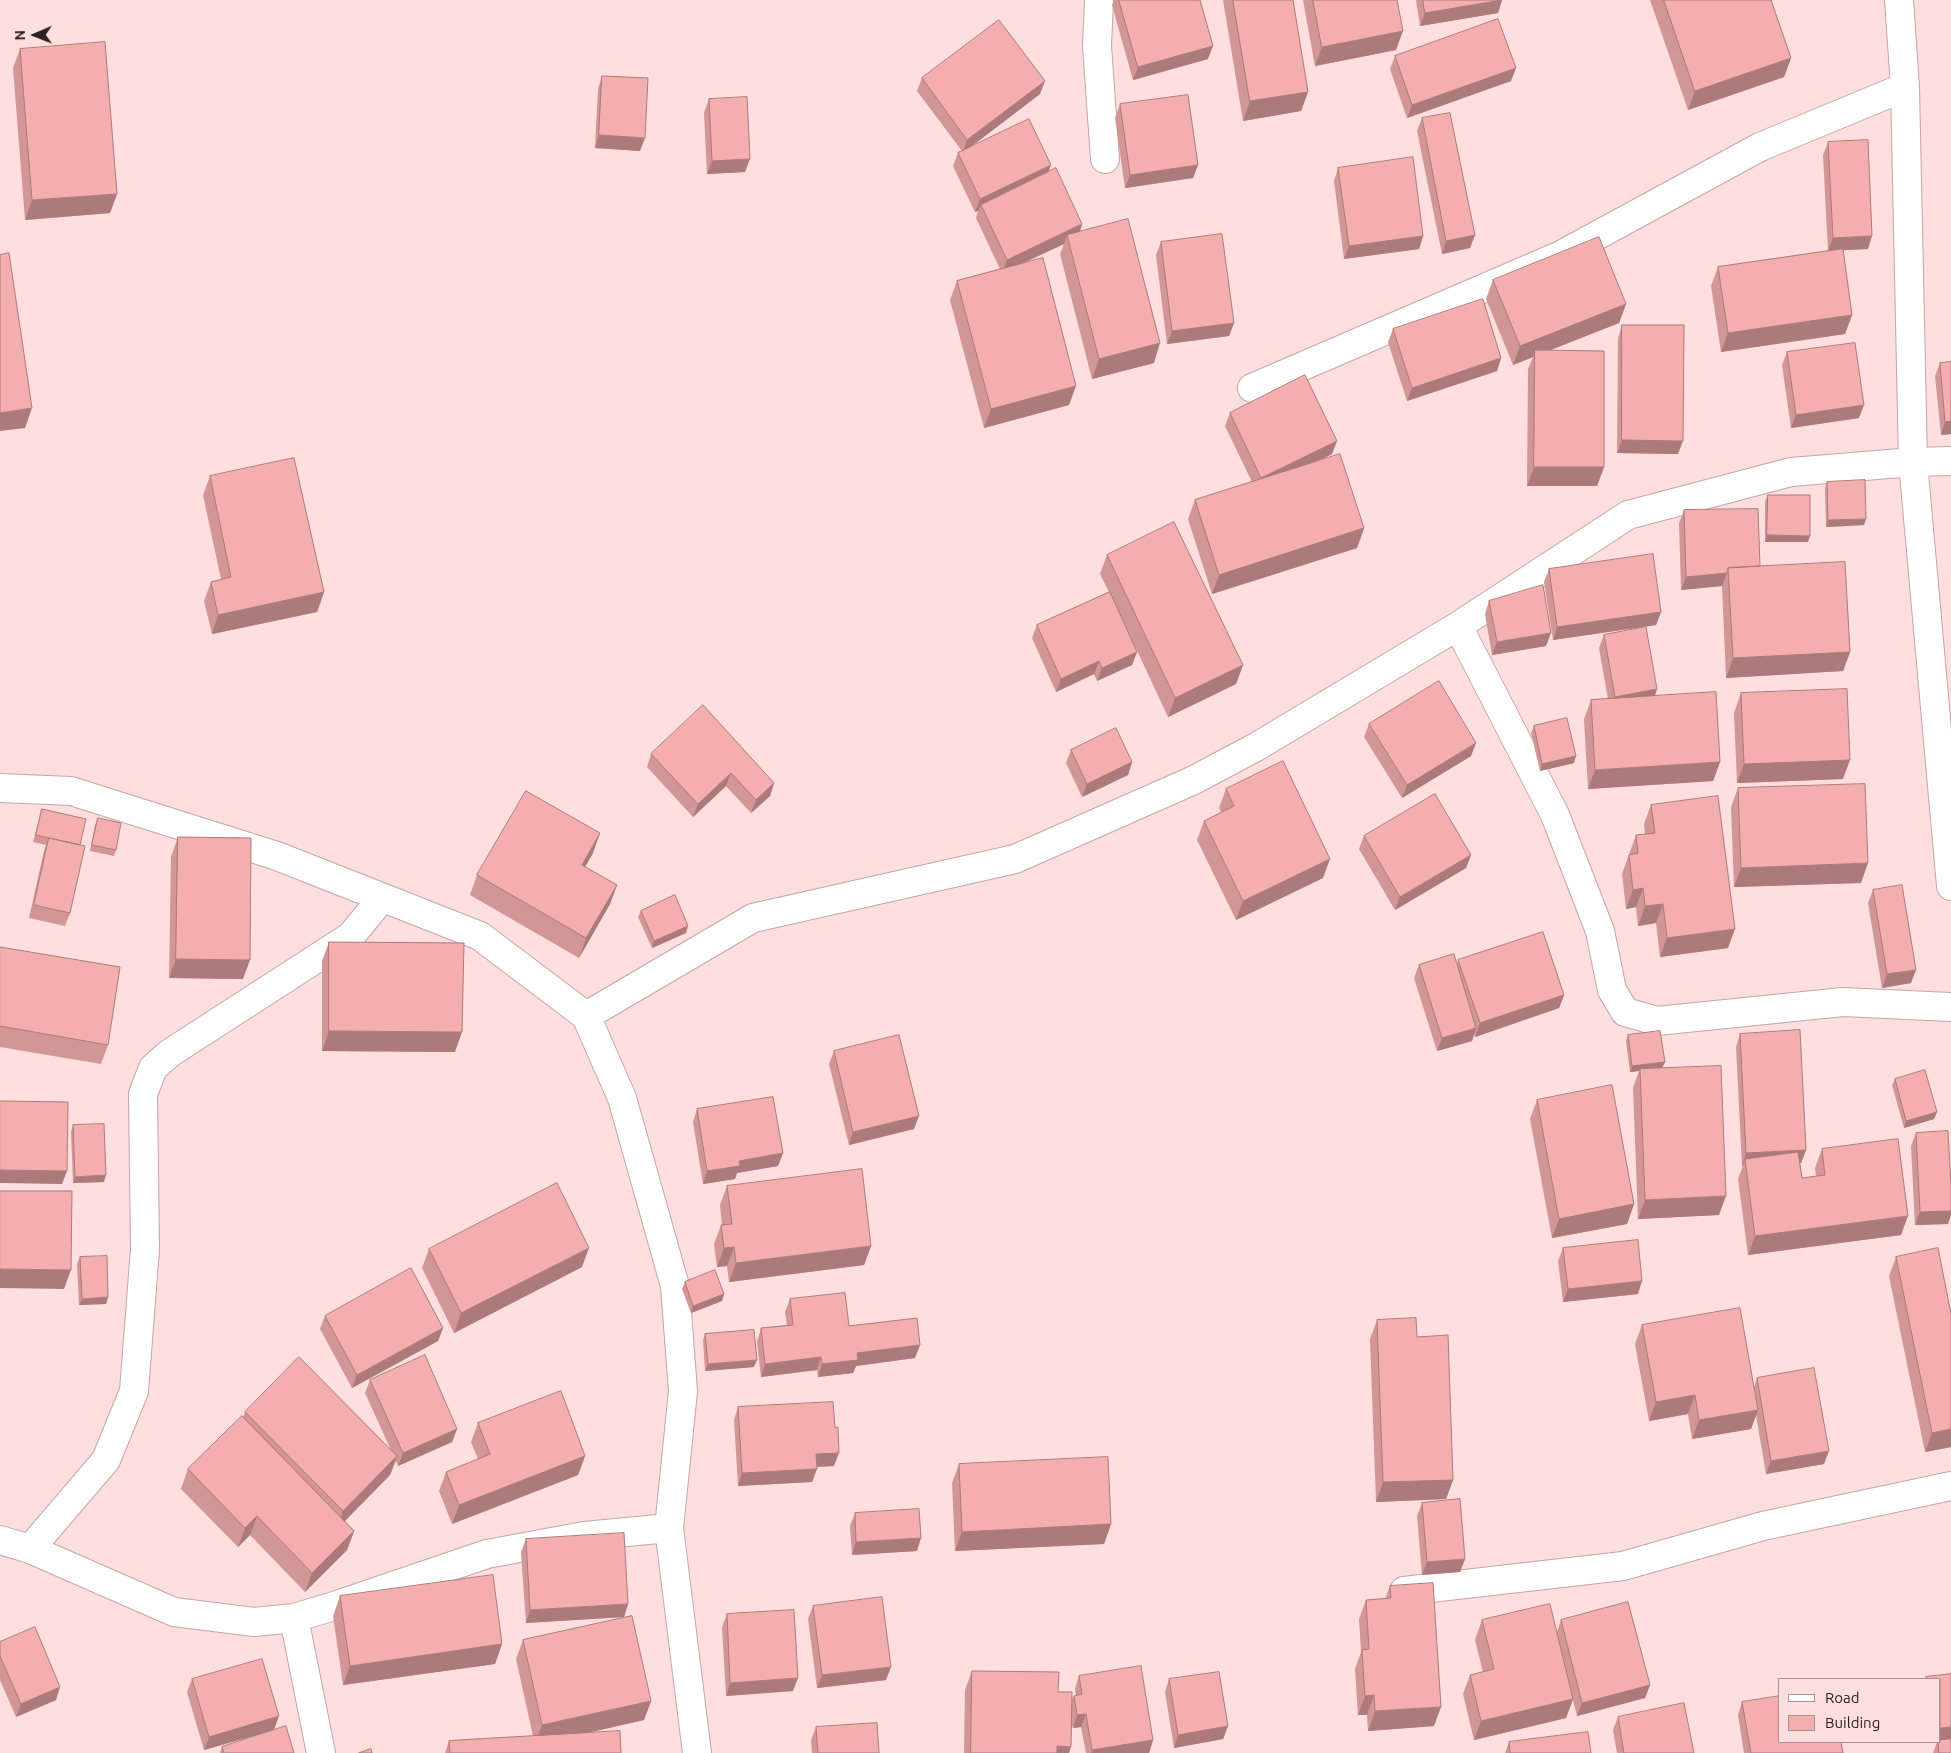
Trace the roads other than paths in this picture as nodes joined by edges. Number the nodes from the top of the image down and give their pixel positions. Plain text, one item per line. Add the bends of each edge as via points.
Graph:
1 (1099, 0) edge
2 (1899, 0) edge
3 (1905, 87) junction
4 (1105, 159) dead end
5 (1252, 388) dead end
6 (1951, 461) edge
7 (1913, 462) junction
8 (1458, 626) junction
9 (0, 788) edge
10 (1951, 886) edge
11 (382, 898) junction
12 (1951, 1007) edge
13 (586, 1016) junction
14 (1951, 1486) edge
15 (669, 1528) junction
16 (0, 1540) edge
17 (30, 1549) junction
18 (1404, 1591) edge
19 (294, 1618) junction
20 (321, 1753) edge
21 (697, 1753) edge

1 - 4 street via 1097,46
2 - 3 street
3 - 5 street via 1760,148 1561,255
3 - 7 street
6 - 7 street
7 - 8 street via 1791,472 1628,515
7 - 10 street
8 - 12 street via 1555,815 1600,931 1612,990 1625,1012 1657,1020 1843,1002
8 - 13 street via 1194,780 1015,859 753,918
9 - 11 street via 71,791 277,856
11 - 13 street via 480,936
11 - 17 street via 351,936 170,1053 154,1068 143,1094 145,1249 134,1391 106,1460
13 - 15 street via 622,1098 675,1286 682,1391
14 - 18 street via 1763,1526 1623,1566
15 - 19 street via 584,1536 487,1554
15 - 21 street
16 - 17 street
17 - 19 street via 174,1612 254,1622
19 - 20 street

